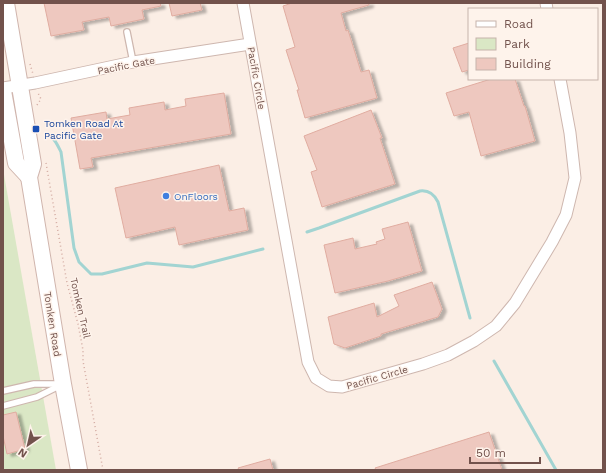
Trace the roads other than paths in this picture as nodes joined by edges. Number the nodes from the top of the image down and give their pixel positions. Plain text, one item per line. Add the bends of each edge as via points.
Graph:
1 (6, 3) edge
2 (243, 3) edge
3 (127, 32) dead end
4 (250, 44) junction
5 (133, 62) junction
6 (560, 80) edge
7 (20, 86) junction
8 (3, 90) edge
9 (29, 178) junction
10 (63, 384) junction
11 (3, 391) edge
12 (3, 406) edge
13 (79, 470) edge

1 - 7 main road, Tomken Road
2 - 4 street, Pacific Circle
3 - 5 lane
4 - 5 street, Pacific Gate
4 - 6 street, Pacific Circle via 308,362 316,378 328,386 342,387 448,355 496,326 515,303 566,214 575,178
5 - 7 street, Pacific Gate
7 - 8 street, Pacific Gate
7 - 9 main road, Tomken Road via 33,164
8 - 9 main road via 16,163
9 - 10 main road, Tomken Road
10 - 11 lane via 34,384
10 - 12 lane via 37,397
10 - 13 main road, Tomken Road

